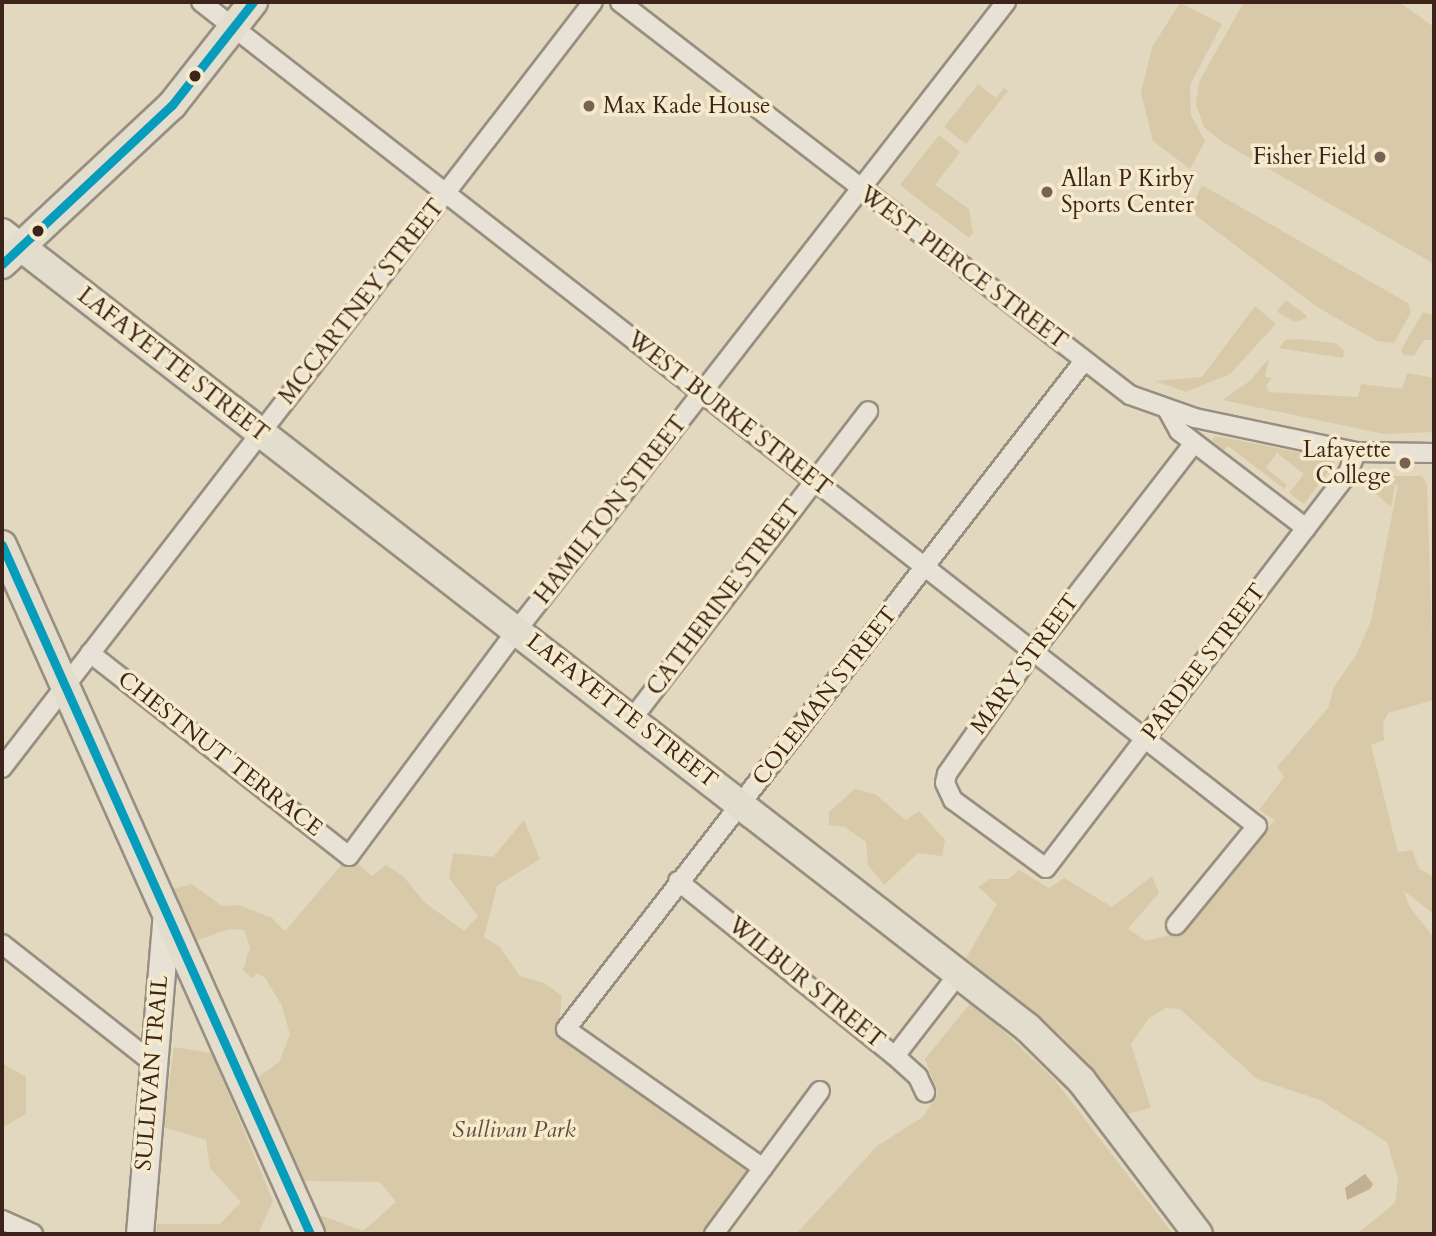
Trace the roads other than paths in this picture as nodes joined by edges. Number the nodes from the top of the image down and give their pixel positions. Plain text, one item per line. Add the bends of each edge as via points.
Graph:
1 (201, 2) edge
2 (253, 2) edge
3 (593, 2) edge
4 (620, 2) edge
5 (1006, 2) edge
6 (234, 27) junction
7 (862, 191) junction
8 (446, 192) junction
9 (8, 247) edge
10 (1084, 361) junction
11 (702, 393) junction
12 (868, 411) dead end
13 (1168, 411) junction
14 (261, 432) junction
15 (1194, 443) junction
16 (1356, 452) junction
17 (1434, 453) edge
18 (814, 480) junction
19 (1306, 528) junction
20 (2, 545) edge
21 (925, 566) junction
22 (517, 630) junction
23 (1033, 651) junction
24 (90, 653) junction
25 (66, 685) junction
26 (632, 719) junction
27 (1145, 739) junction
28 (2, 768) edge
29 (742, 804) junction
30 (349, 856) joint
31 (1046, 868) joint
32 (678, 881) junction
33 (167, 912) junction
34 (1176, 925) dead end
35 (2, 944) edge
36 (960, 972) junction
37 (895, 1056) junction
38 (152, 1062) junction
39 (820, 1091) dead end
40 (925, 1093) dead end
41 (763, 1168) junction
42 (2, 1220) edge
43 (33, 1234) edge
44 (140, 1234) edge
45 (310, 1234) edge
46 (714, 1234) edge
47 (1198, 1234) edge

1 - 6 street, WEST BURKE STREET
2 - 6 main road
3 - 8 street, MCCARTNEY STREET
4 - 7 street, WEST PIERCE STREET
5 - 7 street, HAMILTON STREET
6 - 8 street, WEST BURKE STREET
6 - 9 main road via 172,105
7 - 10 street, WEST PIERCE STREET
7 - 11 street, HAMILTON STREET
8 - 11 street, WEST BURKE STREET
8 - 14 street, MCCARTNEY STREET
9 - 14 main road, LAFAYETTE STREET
10 - 13 street, WEST PIERCE STREET via 1130,395
10 - 21 street, COLEMAN STREET
11 - 18 street, WEST BURKE STREET
11 - 22 street, HAMILTON STREET
12 - 18 street, CATHERINE STREET
13 - 15 street, WEST PIERCE STREET via 1172,423
13 - 16 street
14 - 22 main road, LAFAYETTE STREET
14 - 24 street, MCCARTNEY STREET
15 - 19 street, WEST PIERCE STREET
15 - 23 street, MARY STREET
16 - 17 street
16 - 19 street, PARDEE STREET via 1348,473
18 - 21 street, WEST BURKE STREET
18 - 26 street, CATHERINE STREET
19 - 27 street, PARDEE STREET
20 - 25 main road
21 - 23 street, WEST BURKE STREET
21 - 29 street, COLEMAN STREET
22 - 26 main road, LAFAYETTE STREET
22 - 30 street, HAMILTON STREET
23 - 27 street, WEST BURKE STREET
23 - 31 street, MARY STREET via 954,763 945,783 953,800
24 - 25 street, MCCARTNEY STREET
24 - 30 street, CHESTNUT TERRACE
25 - 28 street, MCCARTNEY STREET
25 - 33 main road
26 - 29 main road, LAFAYETTE STREET
27 - 31 street, PARDEE STREET
27 - 34 street, WEST BURKE STREET via 1257,826
29 - 32 street, COLEMAN STREET
29 - 36 main road, LAFAYETTE STREET
32 - 37 street, WILBUR STREET
32 - 41 street, COLEMAN STREET via 566,1029
33 - 38 street, SULLIVAN TRAIL
33 - 45 main road
35 - 38 street
36 - 37 street
36 - 47 main road, LAFAYETTE STREET via 1081,1080
37 - 40 street, WILBUR STREET via 918,1077
38 - 44 street, SULLIVAN TRAIL
39 - 41 street
41 - 46 street
42 - 43 street

